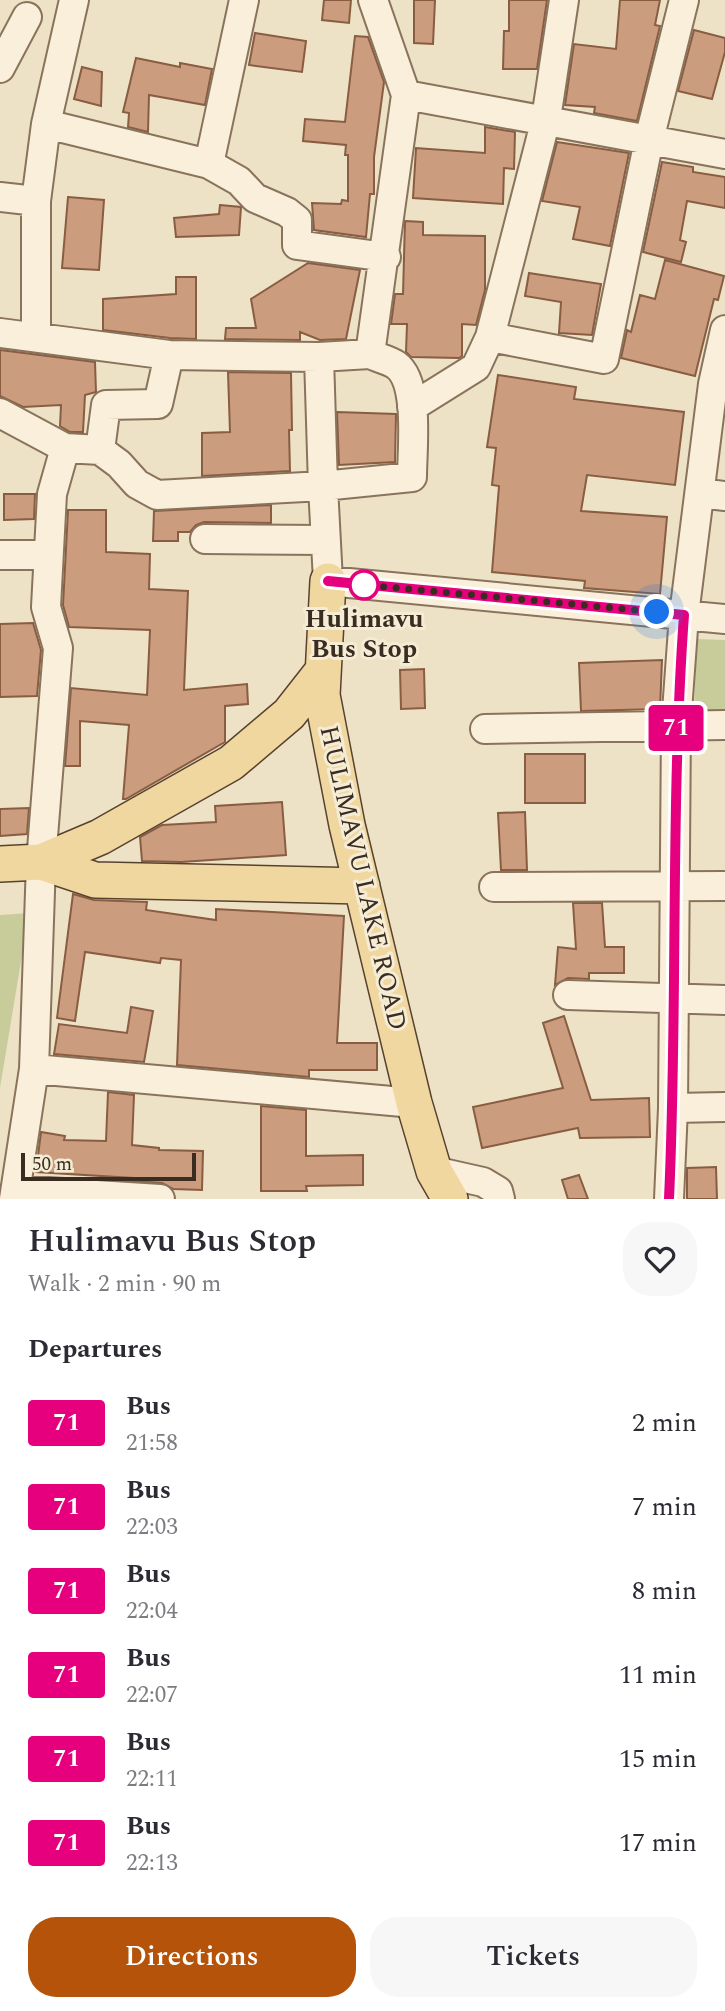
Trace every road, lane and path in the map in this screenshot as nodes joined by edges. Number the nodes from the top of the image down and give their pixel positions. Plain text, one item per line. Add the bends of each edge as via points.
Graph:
1 (74, 0) edge
2 (244, 0) edge
3 (373, 0) edge
4 (564, 0) edge
5 (684, 0) edge
6 (27, 17) dead end
7 (0, 68) edge
8 (406, 95) junction
9 (546, 119) junction
10 (46, 124) junction
11 (649, 140) junction
12 (725, 154) edge
13 (209, 164) junction
14 (0, 197) edge
15 (36, 201) junction
16 (386, 257) junction
17 (725, 330) edge
18 (0, 333) edge
19 (37, 336) junction
20 (490, 337) junction
21 (370, 354) junction
22 (169, 355) junction
23 (319, 358) junction
24 (719, 386) edge
25 (412, 407) junction
26 (0, 413) edge
27 (65, 448) junction
28 (100, 450) junction
29 (323, 486) junction
30 (712, 494) edge
31 (205, 539) dead end
32 (324, 540) junction
33 (0, 555) edge
34 (48, 555) junction
35 (328, 581) junction
36 (684, 615) junction
37 (725, 619) edge
38 (322, 672) junction
39 (676, 725) junction
40 (725, 725) edge
41 (485, 729) dead end
42 (41, 862) junction
43 (0, 863) edge
44 (362, 886) junction
45 (674, 886) junction
46 (725, 886) edge
47 (495, 887) dead end
48 (568, 995) dead end
49 (673, 998) junction
50 (725, 1000) edge
51 (34, 1069) junction
52 (414, 1103) junction
53 (725, 1107) edge
54 (673, 1108) junction
55 (439, 1190) edge
56 (15, 1194) edge
57 (160, 1199) edge
58 (500, 1199) edge
59 (669, 1199) edge

1 - 10 street
2 - 13 street
3 - 8 street
4 - 9 street
5 - 11 street
6 - 7 street
8 - 9 street
8 - 16 street
9 - 11 street
9 - 20 street
10 - 13 street
10 - 15 street
11 - 12 street
11 - 20 street via 604,359
13 - 16 street via 239,181 255,198 297,220 297,245
14 - 15 street
15 - 19 street
16 - 21 street
17 - 24 street
18 - 19 street
19 - 22 street
20 - 25 street via 475,367
21 - 23 street
21 - 25 street via 396,365 408,378
22 - 23 street
22 - 28 street via 158,404 106,405
23 - 29 street
24 - 30 street
25 - 29 street via 412,477
26 - 27 street
27 - 28 street
27 - 34 street via 52,494
28 - 29 street via 137,484 157,495
29 - 32 street
30 - 36 street
31 - 32 street
32 - 35 street
33 - 34 street
34 - 42 street via 46,607 58,648
35 - 36 street
35 - 38 main road, HULIMAVU LAKE ROAD
36 - 37 street
36 - 39 street
38 - 42 main road via 289,714 230,763 100,837
38 - 44 main road, HULIMAVU LAKE ROAD via 322,695
39 - 40 street
39 - 41 street
39 - 45 street
42 - 43 main road
42 - 44 main road via 95,880
42 - 51 street
44 - 52 main road, HULIMAVU LAKE ROAD
45 - 46 street
45 - 47 street
45 - 49 street
48 - 49 street
49 - 50 street
49 - 54 street
51 - 52 street
51 - 56 street
52 - 55 main road, HULIMAVU LAKE ROAD
53 - 54 street
54 - 59 street
55 - 58 street via 484,1182 498,1191
56 - 57 street

